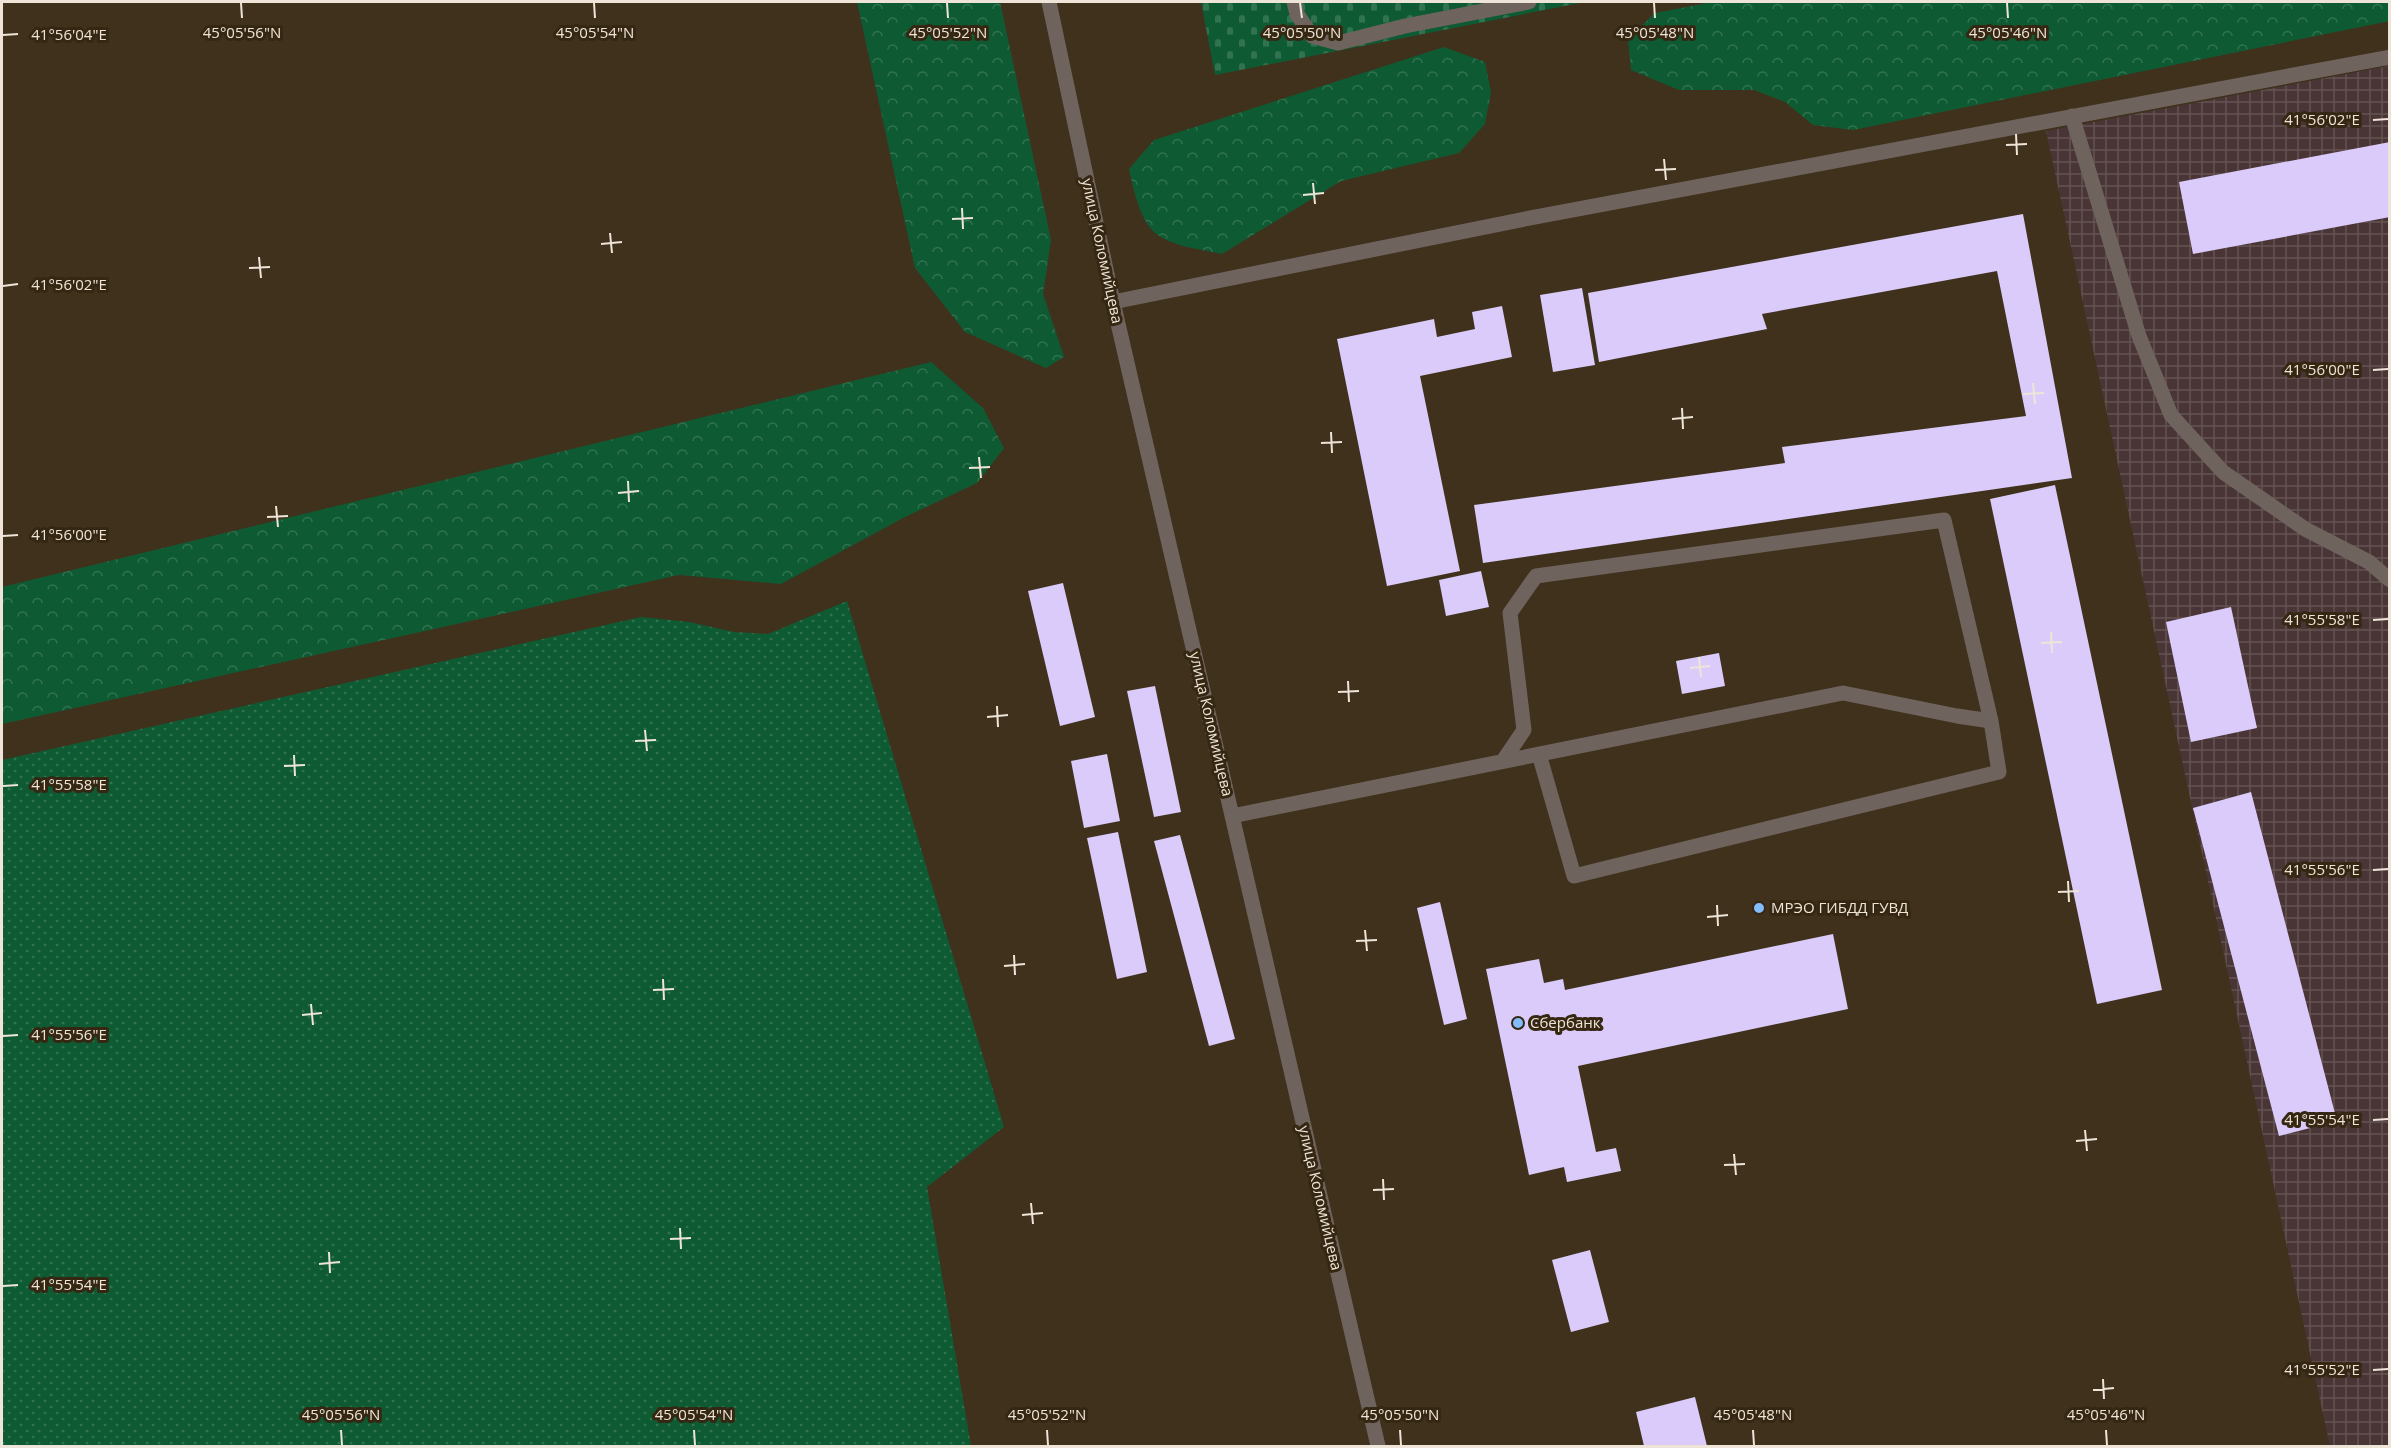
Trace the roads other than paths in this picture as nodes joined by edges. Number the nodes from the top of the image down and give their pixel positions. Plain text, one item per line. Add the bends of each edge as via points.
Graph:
1 (1049, 2) edge
2 (1294, 2) edge
3 (1529, 2) edge
4 (2390, 57) edge
5 (2072, 116) junction
6 (1113, 302) junction
7 (2390, 580) edge
8 (1991, 721) junction
9 (1539, 754) junction
10 (1503, 761) junction
11 (1232, 816) junction
12 (1378, 1446) edge

1 - 6 street, улица Коломийцева
2 - 3 street via 1312,36 1338,43
4 - 5 street
5 - 6 street
5 - 7 street via 2139,336 2172,415 2223,472 2305,529 2369,562
6 - 11 street, улица Коломийцева
8 - 9 street via 1843,693
8 - 9 street via 2000,772 1574,876
8 - 10 street via 1944,520 1536,576 1510,613 1524,730
9 - 10 street
10 - 11 street
11 - 12 street, улица Коломийцева

